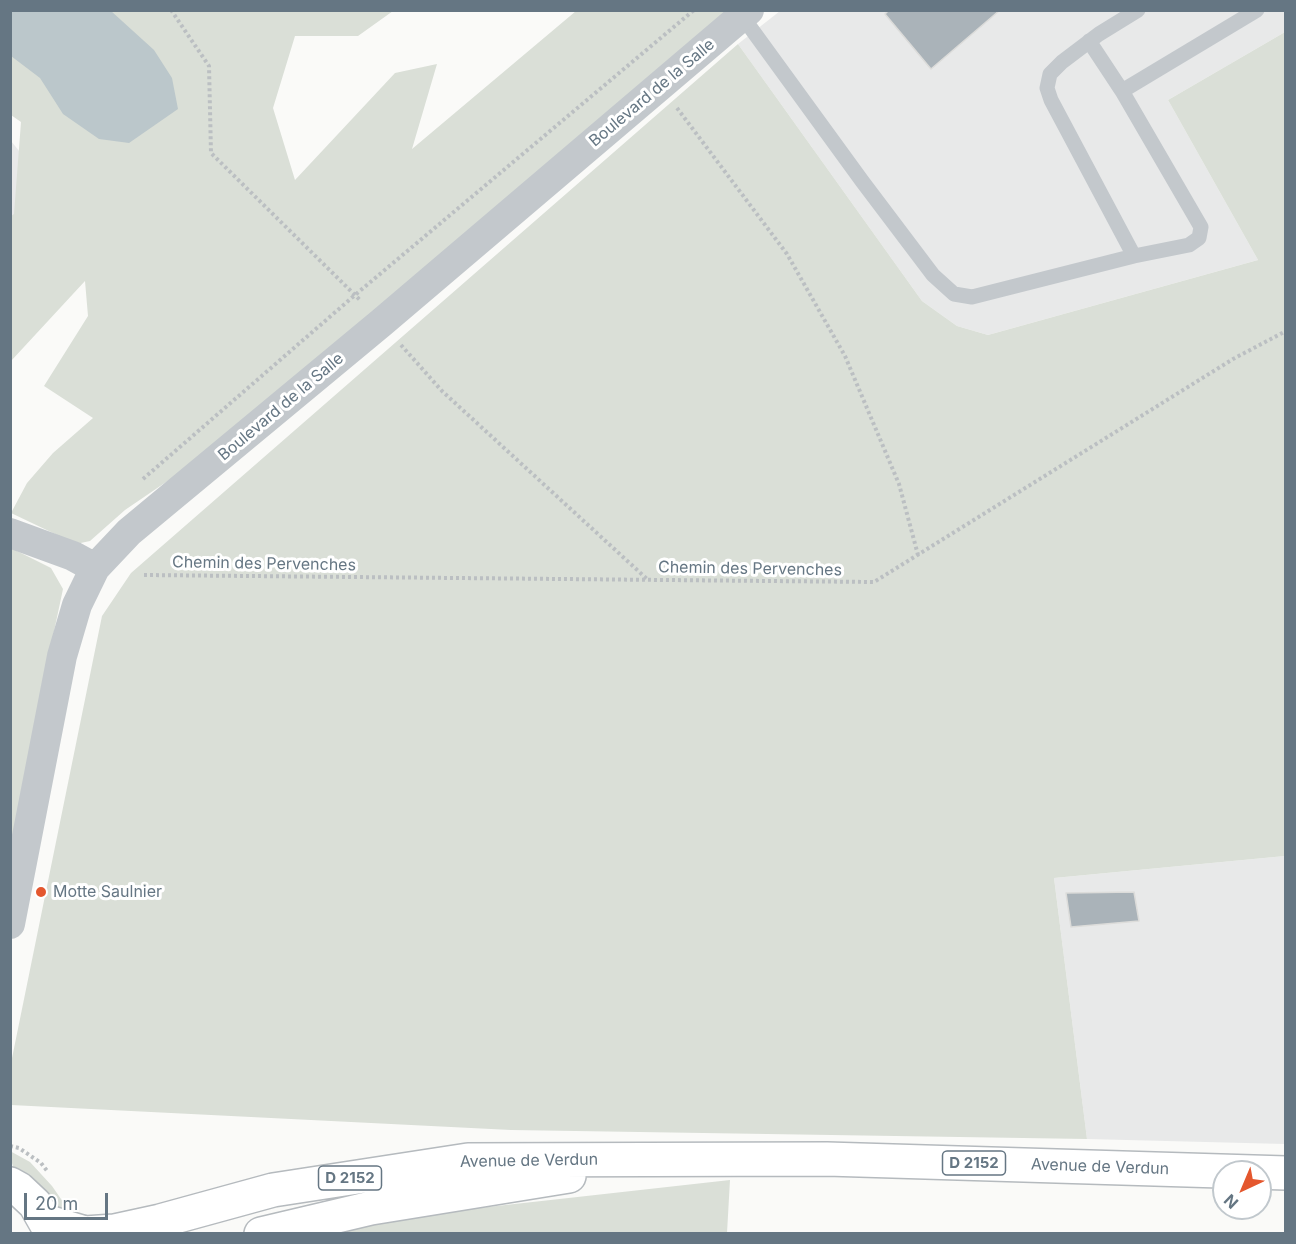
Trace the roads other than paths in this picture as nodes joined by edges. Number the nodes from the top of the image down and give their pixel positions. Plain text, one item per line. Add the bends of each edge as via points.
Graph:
1 (1138, 10) edge
2 (1257, 10) edge
3 (745, 13) edge
4 (1089, 41) junction
5 (1122, 91) junction
6 (1134, 256) junction
7 (10, 533) edge
8 (95, 568) junction
9 (10, 924) edge
10 (662, 1160) junction
11 (1286, 1173) edge
12 (10, 1184) edge
13 (48, 1227) edge
14 (261, 1233) edge

1 - 4 lane
2 - 5 lane
3 - 6 lane via 862,181 933,275 954,294 972,297
3 - 8 street, Boulevard de la Salle via 381,324 129,532
4 - 5 lane
4 - 6 lane via 1050,74 1047,88
5 - 6 lane via 1201,227 1199,238 1189,245
7 - 8 street
8 - 9 street, Boulevard de la Salle via 77,605 62,656
10 - 11 main road, Avenue de Verdun / D 2152 via 827,1159
10 - 13 main road, Avenue de Verdun / D 2152 via 468,1160 273,1190 114,1231 85,1233
10 - 14 main road, Avenue de Verdun / D 2152 via 371,1208
12 - 13 main road via 35,1204

